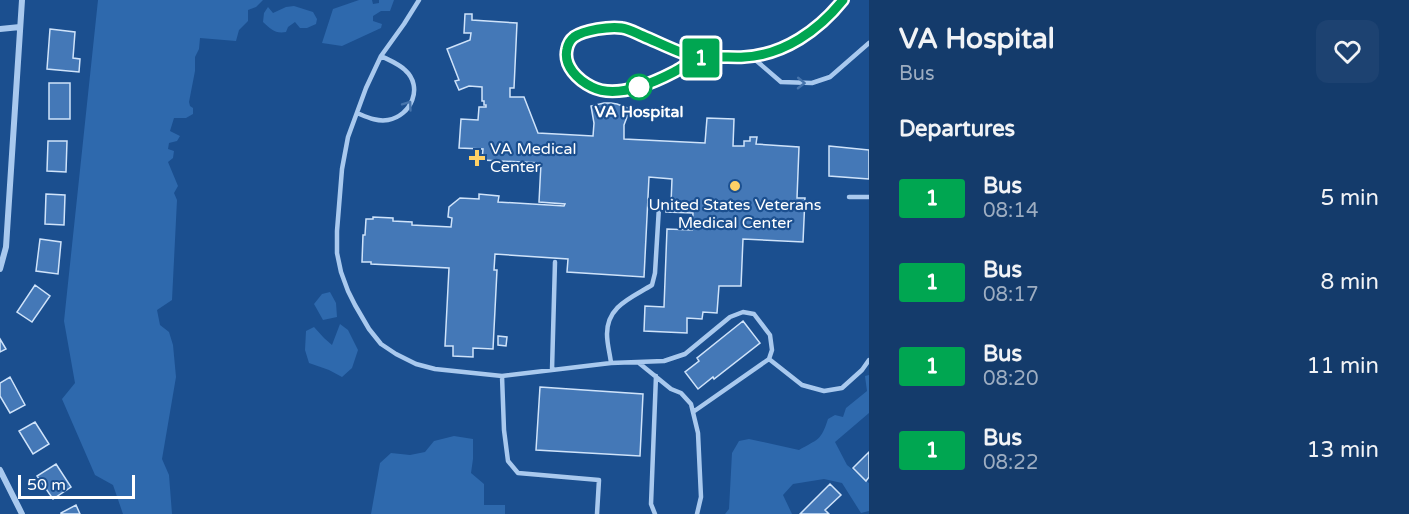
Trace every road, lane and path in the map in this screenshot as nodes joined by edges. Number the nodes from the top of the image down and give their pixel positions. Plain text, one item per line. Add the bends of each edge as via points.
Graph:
1 (22, 0) edge
2 (419, 0) edge
3 (843, 0) edge
4 (20, 27) junction
5 (0, 29) edge
6 (869, 43) edge
7 (381, 56) junction
8 (752, 57) junction
9 (700, 58) junction
10 (357, 113) junction
11 (849, 197) dead end
12 (869, 197) edge
13 (658, 207) dead end
14 (555, 262) dead end
15 (0, 269) edge
16 (769, 359) junction
17 (869, 360) edge
18 (611, 363) junction
19 (639, 363) junction
20 (552, 370) junction
21 (502, 376) junction
22 (656, 376) junction
23 (693, 412) junction
24 (0, 470) edge
25 (22, 514) edge
26 (597, 514) edge
27 (654, 514) edge
28 (697, 514) edge

1 - 4 street
2 - 7 lane
3 - 8 lane via 804,36 781,49
4 - 5 street
4 - 15 street via 6,247
8 -> 6 lane via 781,82 812,83 830,77
7 - 10 lane
10 -> 7 lane via 391,119 401,115 414,98 412,78
8 - 9 lane
9 - 9 lane via 624,28 609,27 572,38 565,56 573,73 584,82 609,91 636,88
10 - 21 lane via 343,162 337,231 341,272 355,305 381,344 396,354 435,369
11 - 12 lane
13 - 18 lane via 652,285 618,306 610,318 607,334
14 - 20 lane
16 - 17 lane via 802,385 824,391 842,388
16 - 19 lane via 770,335 754,314 744,312 730,317 684,354
16 - 23 lane
18 - 19 lane
18 - 20 lane
19 - 22 lane
20 - 21 lane
21 - 26 lane via 508,461 518,473 599,480
22 - 23 lane via 681,393
22 - 27 lane via 651,504
23 - 28 lane via 698,433 701,497
24 - 25 street

